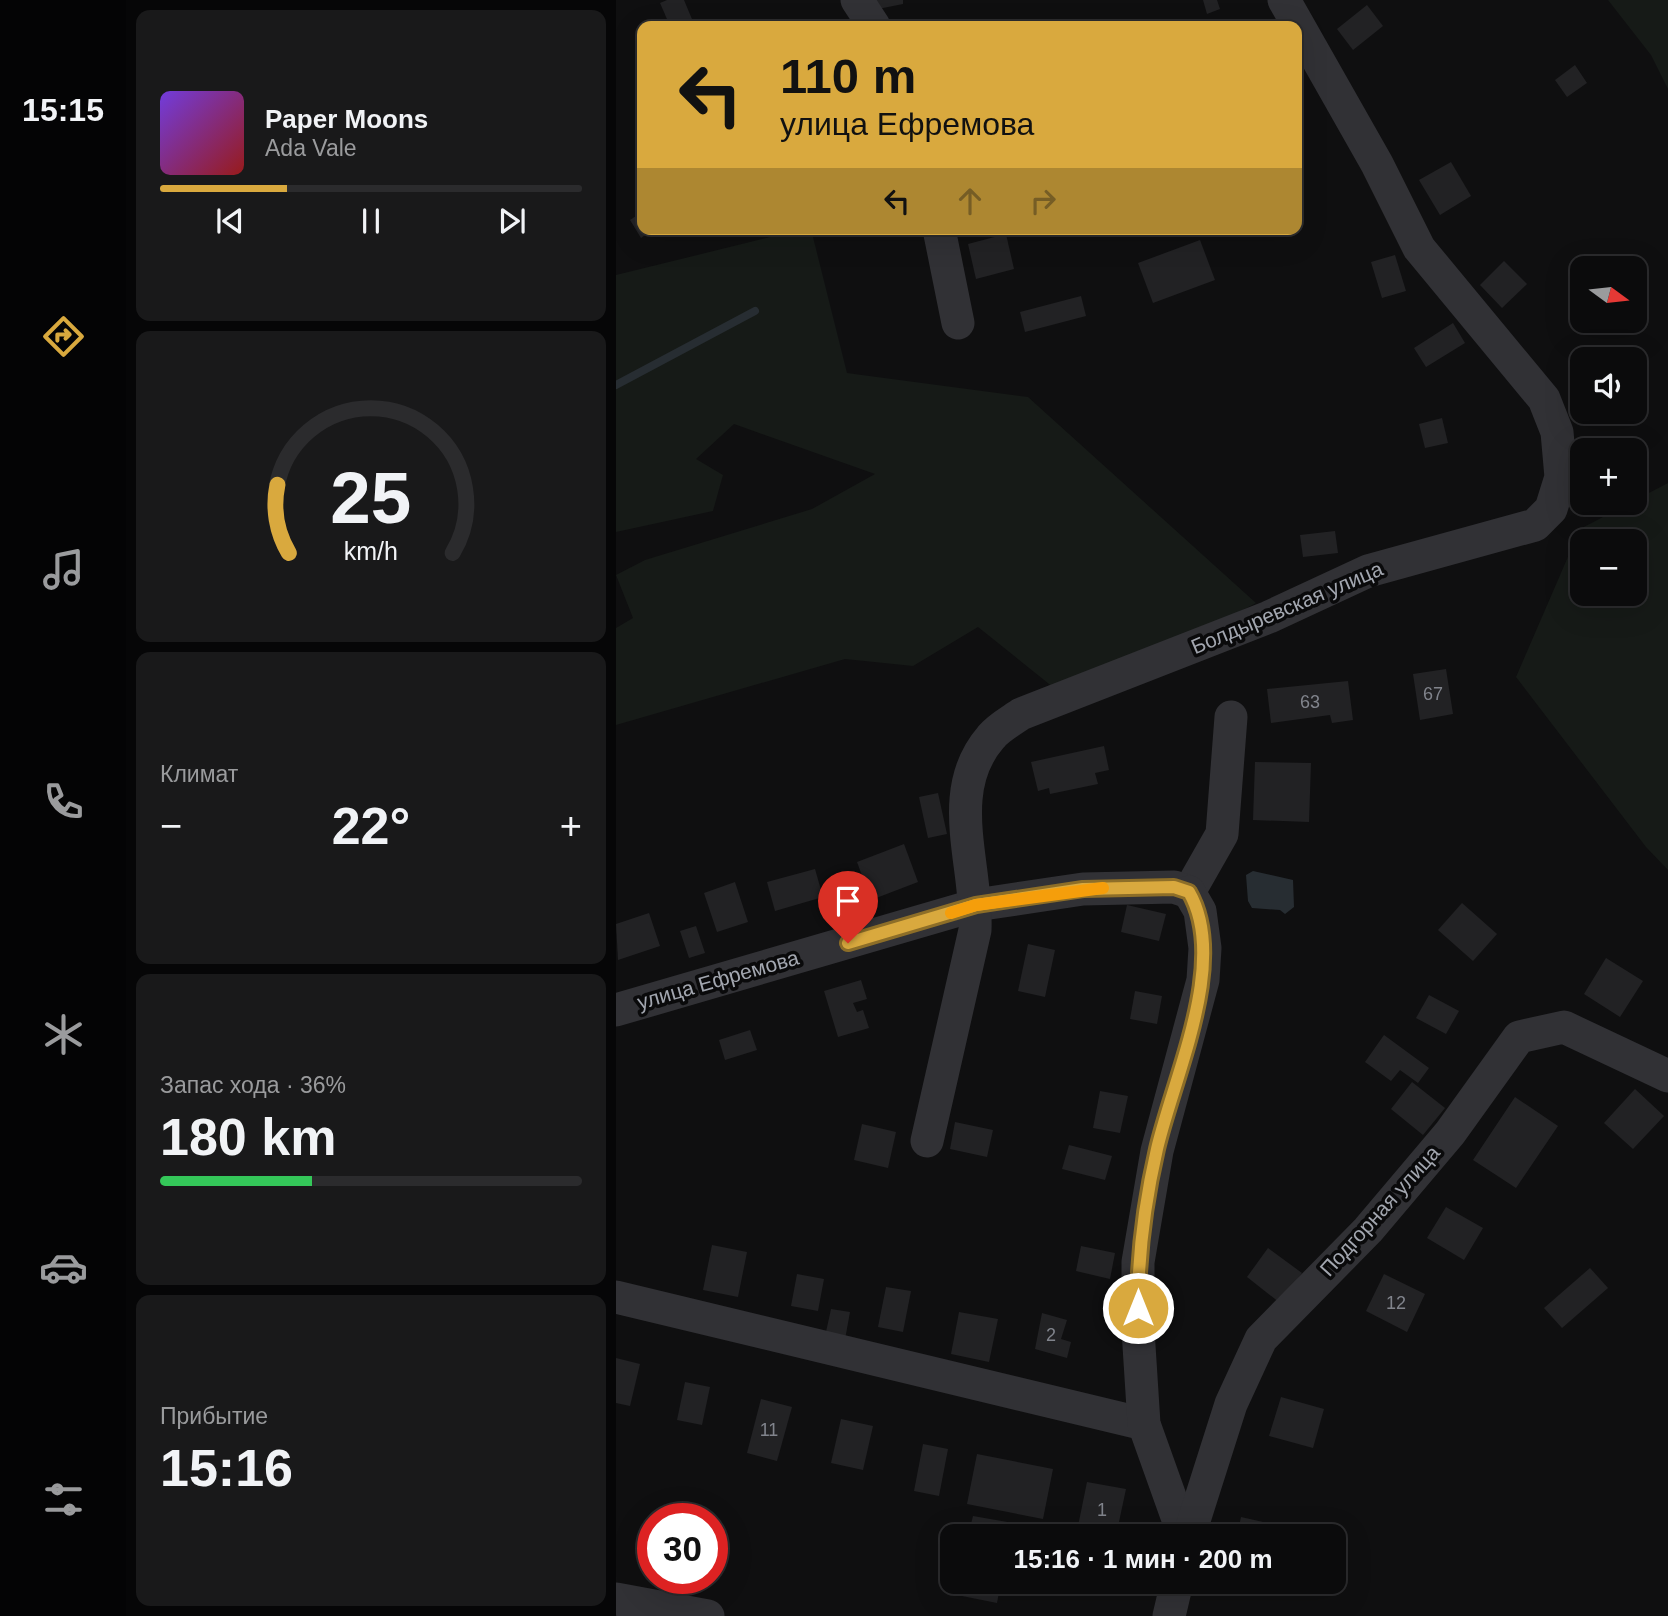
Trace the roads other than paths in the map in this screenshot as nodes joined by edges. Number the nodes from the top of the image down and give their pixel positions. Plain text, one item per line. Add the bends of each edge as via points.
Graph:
1 (857, 0) edge
2 (1284, 0) edge
3 (871, 21) edge
4 (1296, 21) edge
5 (1302, 32) edge
6 (940, 235) edge
7 (958, 323) dead end
8 (1231, 717) dead end
9 (1189, 892) junction
10 (976, 905) junction
11 (616, 1010) edge
12 (1668, 1076) edge
13 (927, 1141) dead end
14 (616, 1297) edge
15 (1144, 1424) junction
16 (1182, 1524) edge
17 (1190, 1524) edge
18 (1174, 1594) edge
19 (616, 1599) edge
20 (708, 1616) edge
21 (1169, 1616) edge

1 - 3 street
2 - 4 street, Болдыревская улица
5 - 10 street, Болдыревская улица via 1419,248 1544,399 1557,432 1561,477 1551,509 1535,525 1368,571 1269,617 1021,714 992,735 974,761 963,804
6 - 7 street
8 - 9 street via 1222,834
9 - 10 street, улица Ефремова via 1174,887 1083,889
9 - 15 street via 1200,911 1203,980 1157,1151 1138,1262
10 - 11 street, улица Ефремова
10 - 13 street, Болдыревская улица via 975,930
12 - 17 street, Подгорная улица via 1564,1027 1519,1037 1450,1133 1368,1230 1261,1339 1231,1404
14 - 15 street
15 - 16 street
18 - 21 street
19 - 20 street

